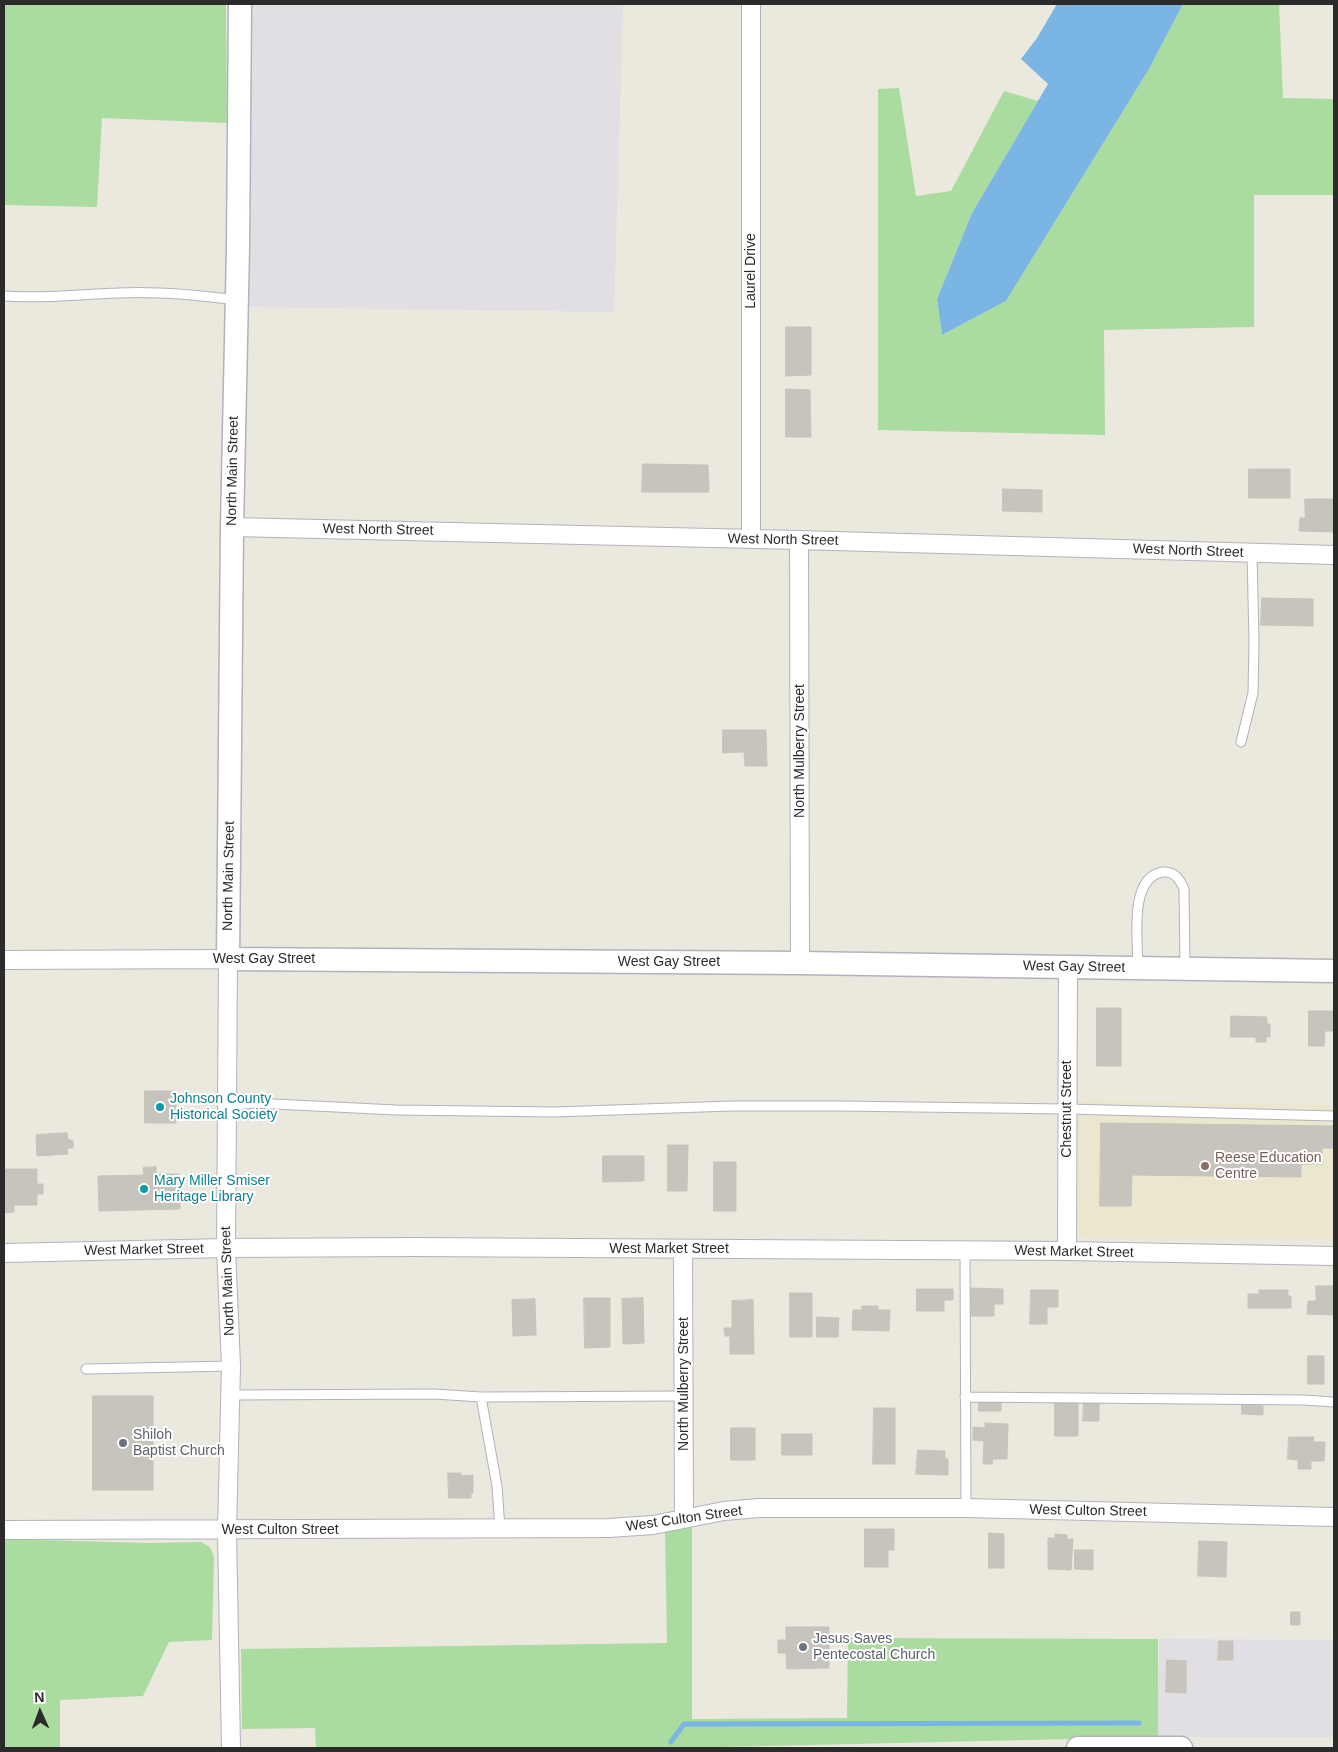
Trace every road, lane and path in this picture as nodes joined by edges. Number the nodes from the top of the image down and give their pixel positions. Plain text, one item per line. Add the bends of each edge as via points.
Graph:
1 (240, 4) edge
2 (751, 4) edge
3 (4, 296) edge
4 (237, 300) junction
5 (232, 527) junction
6 (751, 539) junction
7 (799, 540) junction
8 (1252, 553) junction
9 (1334, 555) edge
10 (1242, 742) dead end
11 (228, 959) junction
12 (4, 960) edge
13 (800, 963) junction
14 (1068, 966) junction
15 (1138, 968) junction
16 (1185, 968) junction
17 (1334, 970) edge
18 (228, 1106) junction
19 (1067, 1109) junction
20 (1334, 1116) edge
21 (226, 1248) junction
22 (683, 1249) junction
23 (965, 1251) junction
24 (1067, 1251) junction
25 (4, 1253) edge
26 (1334, 1256) edge
27 (231, 1366) junction
28 (86, 1370) dead end
29 (231, 1395) junction
30 (684, 1396) junction
31 (481, 1397) junction
32 (965, 1397) junction
33 (1334, 1402) edge
34 (966, 1508) junction
35 (1334, 1517) edge
36 (684, 1518) junction
37 (500, 1529) junction
38 (4, 1530) edge
39 (227, 1530) junction
40 (232, 1748) edge
41 (1078, 1748) edge
42 (1181, 1748) edge

1 - 4 street, North Main Street
2 - 6 street, Laurel Drive
3 - 4 lane via 28,298 121,292
4 - 5 street, North Main Street
5 - 6 street, West North Street
5 - 11 street, North Main Street
6 - 7 street, West North Street
7 - 8 street, West North Street
7 - 13 street, North Mulberry Street
8 - 9 street, West North Street
8 - 10 lane via 1253,693
11 - 12 street, West Gay Street
11 - 13 street, West Gay Street
11 - 18 street, North Main Street
13 - 14 street, West Gay Street
14 - 15 street, West Gay Street
14 - 19 street, Chestnut Street
15 - 16 street, West Gay Street
15 - 16 lane via 1138,900 1154,873 1168,872 1179,878 1184,889
16 - 17 street, West Gay Street
18 - 19 lane via 254,1103 396,1110 556,1112 732,1106
18 - 21 street, North Main Street
19 - 20 lane
19 - 24 street, Chestnut Street
21 - 22 street, West Market Street
21 - 25 street, West Market Street
21 - 27 street, North Main Street
22 - 23 street, West Market Street
22 - 30 street, North Mulberry Street
23 - 24 street, West Market Street
23 - 32 lane
24 - 26 street, West Market Street
27 - 28 lane
27 - 29 street, North Main Street
29 - 31 lane via 434,1394
29 - 39 street, North Main Street
30 - 31 lane
30 - 36 street, North Mulberry Street
31 - 37 lane via 497,1486
32 - 33 lane
32 - 34 lane
34 - 35 street, West Culton Street
34 - 36 street, West Culton Street via 759,1508
36 - 37 street, West Culton Street via 629,1528
37 - 39 street, West Culton Street
38 - 39 street, West Culton Street
39 - 40 street, North Main Street
41 - 42 street

